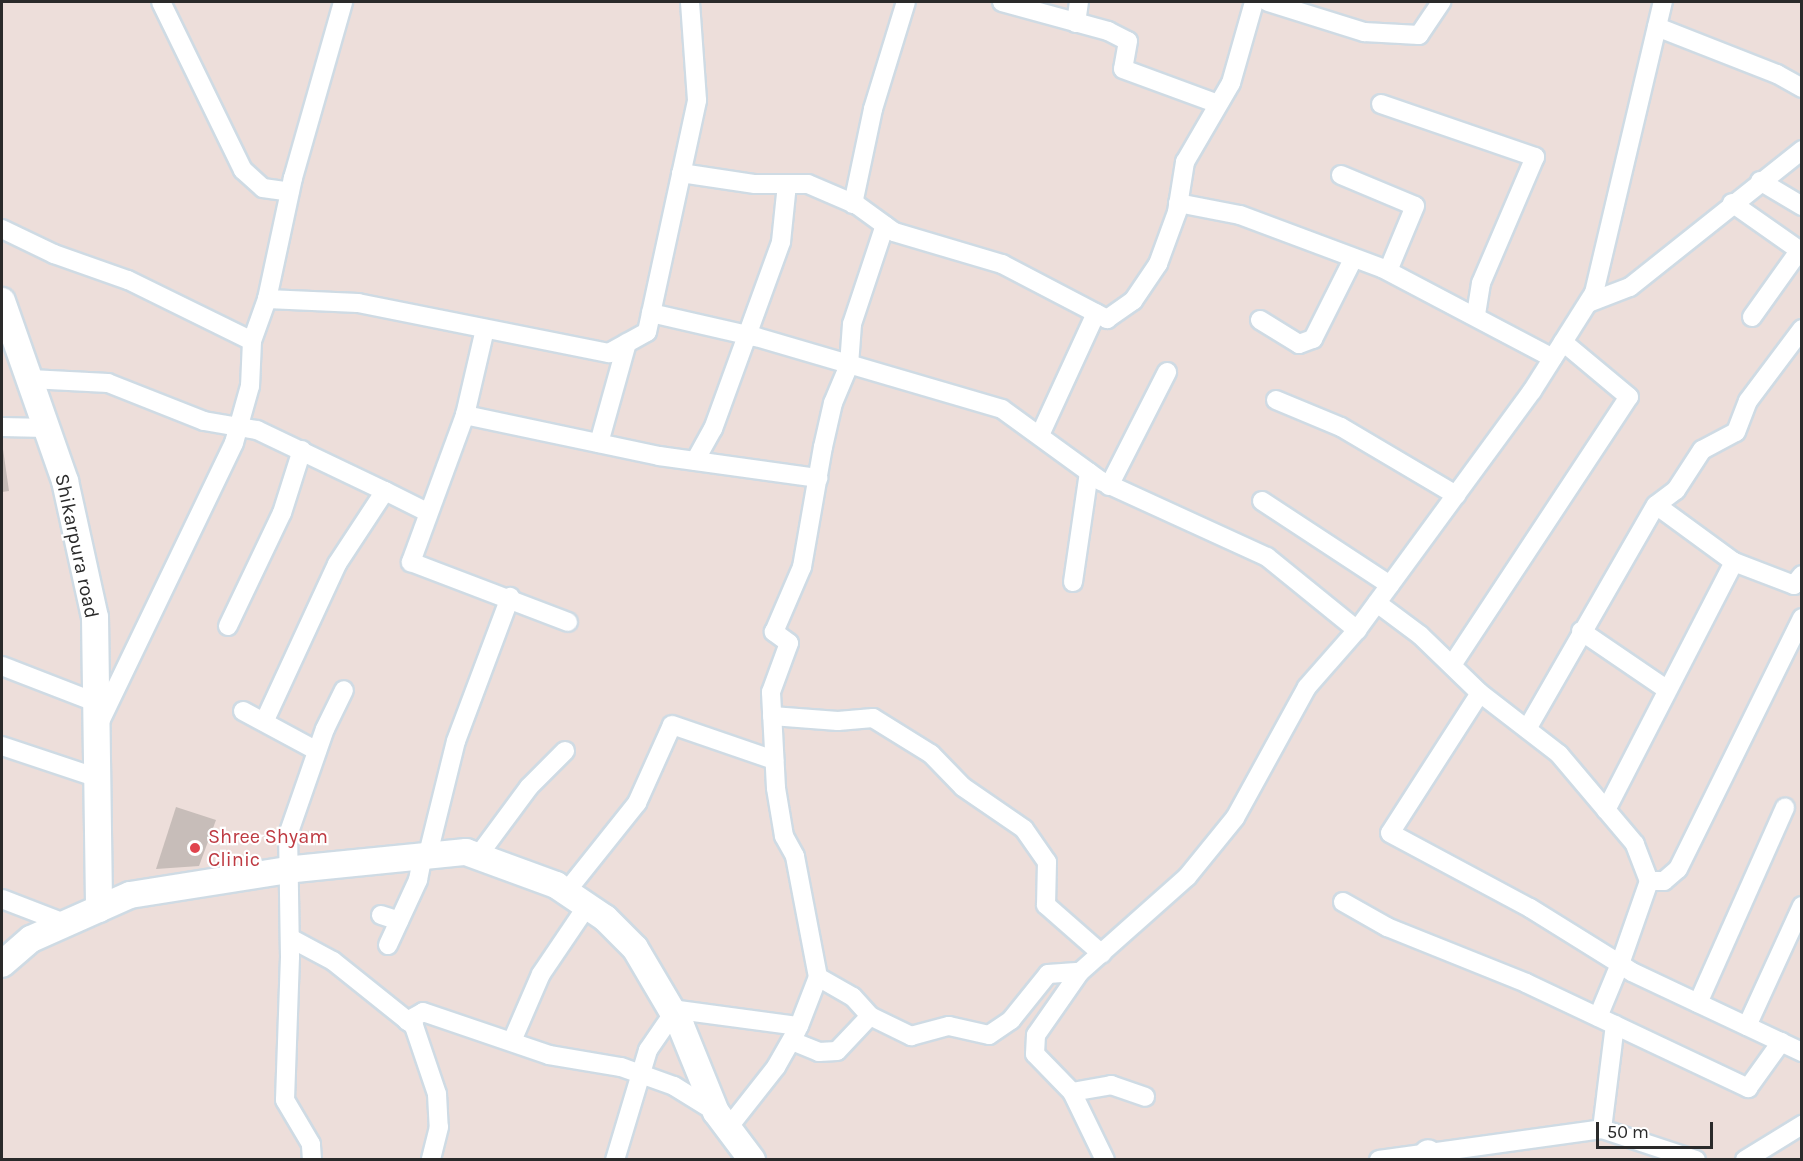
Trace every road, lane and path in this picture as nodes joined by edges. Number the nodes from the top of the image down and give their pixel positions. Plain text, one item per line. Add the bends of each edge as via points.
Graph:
1 (161, 2) edge
2 (343, 2) edge
3 (690, 2) edge
4 (906, 2) edge
5 (1003, 2) edge
6 (1079, 2) edge
7 (1254, 2) edge
8 (1268, 2) edge
9 (1441, 2) edge
10 (1663, 2) edge
11 (1077, 23) junction
12 (1657, 27) junction
13 (1802, 88) edge
14 (1218, 104) junction
15 (1381, 104) dead end
16 (1802, 150) edge
17 (681, 173) junction
18 (1341, 175) dead end
19 (1760, 181) junction
20 (787, 184) junction
21 (290, 192) junction
22 (1178, 202) junction
23 (1732, 203) junction
24 (853, 204) junction
25 (1802, 206) edge
26 (885, 225) junction
27 (2, 229) edge
28 (1800, 251) edge
29 (1353, 260) junction
30 (1388, 271) junction
31 (267, 299) junction
32 (2, 301) edge
33 (1588, 303) junction
34 (651, 313) junction
35 (1096, 313) junction
36 (1476, 313) junction
37 (1752, 317) dead end
38 (1260, 320) dead end
39 (485, 329) junction
40 (1802, 329) edge
41 (750, 336) junction
42 (252, 341) junction
43 (1563, 342) junction
44 (627, 343) junction
45 (1553, 358) junction
46 (849, 365) junction
47 (1167, 372) dead end
48 (30, 379) junction
49 (1276, 400) dead end
50 (465, 415) junction
51 (2, 427) edge
52 (238, 427) junction
53 (47, 428) junction
54 (1040, 435) junction
55 (599, 443) junction
56 (302, 450) junction
57 (695, 461) junction
58 (1089, 472) junction
59 (818, 478) junction
60 (1109, 486) junction
61 (385, 490) junction
62 (1456, 495) junction
63 (1262, 501) dead end
64 (1656, 505) junction
65 (427, 512) junction
66 (1734, 562) junction
67 (1798, 580) edge
68 (1073, 582) dead end
69 (1390, 585) junction
70 (510, 597) junction
71 (1377, 603) junction
72 (1802, 616) edge
73 (568, 622) dead end
74 (228, 626) dead end
75 (1357, 630) junction
76 (1581, 631) junction
77 (1452, 665) junction
78 (2, 666) edge
79 (1666, 689) junction
80 (344, 690) dead end
81 (1480, 693) junction
82 (95, 702) junction
83 (243, 711) dead end
84 (772, 716) junction
85 (265, 720) junction
86 (1527, 729) junction
87 (95, 730) junction
88 (2, 746) edge
89 (317, 751) junction
90 (565, 751) dead end
91 (774, 760) junction
92 (95, 777) junction
93 (1785, 808) dead end
94 (1606, 810) junction
95 (426, 854) junction
96 (478, 856) junction
97 (286, 870) junction
98 (1649, 881) junction
99 (2, 899) edge
100 (577, 899) junction
101 (1343, 902) dead end
102 (1802, 906) edge
103 (99, 909) junction
104 (67, 924) junction
105 (290, 938) junction
106 (388, 945) dead end
107 (1102, 954) junction
108 (2, 963) edge
109 (1620, 964) junction
110 (1080, 972) junction
111 (818, 977) junction
112 (1698, 1003) junction
113 (672, 1010) junction
114 (870, 1016) junction
115 (1598, 1017) junction
116 (407, 1021) junction
117 (1615, 1025) junction
118 (1747, 1026) junction
119 (796, 1034) junction
120 (512, 1041) junction
121 (1781, 1042) junction
122 (1802, 1052) edge
123 (643, 1076) junction
124 (1072, 1092) junction
125 (1145, 1096) dead end
126 (722, 1120) junction
127 (1802, 1125) edge
128 (1602, 1129) junction
129 (1427, 1156) edge
130 (312, 1160) edge
131 (431, 1160) edge
132 (615, 1160) edge
133 (752, 1160) edge
134 (1105, 1160) edge
135 (1380, 1160) edge
136 (1696, 1160) edge
137 (1745, 1160) edge

1 - 21 street via 243,170 263,188
2 - 21 street
3 - 17 street via 697,100
4 - 24 street via 873,109
5 - 11 street
6 - 11 street
7 - 14 street via 1231,83
8 - 9 street via 1364,32 1419,35
10 - 12 street
11 - 14 street via 1128,41 1123,69
12 - 13 street via 1777,74
12 - 33 street
14 - 22 street via 1185,162
15 - 36 street via 1535,157 1481,283
16 - 19 street
17 - 20 street
17 - 34 street
18 - 30 street via 1415,206
19 - 23 street
19 - 25 street
20 - 24 street via 808,184
20 - 41 street via 781,242
21 - 31 street
22 - 29 street via 1239,215
22 - 35 street via 1158,264 1133,301 1107,319
23 - 28 street
23 - 33 street via 1630,287
24 - 26 street
26 - 35 street via 1002,264
26 - 46 street via 852,324
27 - 42 street via 54,254 128,280
28 - 37 street
29 - 30 street
29 - 38 street via 1313,339 1299,345
30 - 36 street
31 - 39 street via 358,303
31 - 42 street
32 - 48 street, Shikarpura road
33 - 43 street
34 - 41 street
34 - 44 street via 647,332
35 - 54 street
36 - 45 street
39 - 44 street via 609,353
39 - 50 street
40 - 64 street via 1748,401 1736,432 1702,450 1676,490
41 - 46 street
41 - 57 street via 713,429
42 - 52 street via 250,386
43 - 45 street
43 - 77 street via 1629,398 1558,497
44 - 55 street
45 - 62 street
46 - 54 street via 1002,409
46 - 59 street via 833,403
47 - 60 street
48 - 52 street via 108,383 204,421
48 - 53 street, Shikarpura road
49 - 62 street via 1341,427
50 - 55 street
50 - 65 street
51 - 53 street
52 - 56 street via 257,430
52 - 87 street
53 - 82 street, Shikarpura road via 65,481 95,617
54 - 58 street
55 - 57 street
56 - 61 street
56 - 74 street via 282,513
57 - 59 street
58 - 60 street
58 - 68 street
59 - 84 street via 802,567 774,632 789,643 775,676
60 - 75 street via 1254,549
61 - 65 street
61 - 85 street via 337,564
62 - 69 street
63 - 69 street
64 - 66 street
64 - 76 street
65 - 70 street via 411,562
66 - 67 street
66 - 79 street
67 - 72 street
69 - 71 street
70 - 73 street
70 - 95 street via 456,741
71 - 75 street
71 - 77 street
72 - 98 street via 1678,869 1664,881
75 - 107 street via 1307,687 1235,818 1187,877
76 - 79 street
76 - 86 street
77 - 81 street
78 - 82 street
79 - 94 street
80 - 89 street
81 - 86 street
81 - 109 street via 1390,833 1530,908
82 - 87 street, Shikarpura road
83 - 85 street
84 - 91 street
84 - 107 street via 838,721 873,718 931,754 963,786 1024,829 1047,862 1046,905
85 - 89 street
86 - 94 street via 1559,754
87 - 92 street, Shikarpura road
88 - 92 street
89 - 97 street via 288,835
90 - 96 street via 529,787
91 - 100 street via 672,725 637,803
91 - 111 street via 784,836 795,856
92 - 103 street, Shikarpura road
93 - 112 street
94 - 98 street via 1635,844
95 - 96 street via 466,852
95 - 97 street
95 - 106 street via 418,880 390,918
96 - 100 street
97 - 103 street via 130,895
97 - 105 street
98 - 109 street
99 - 104 street
100 - 113 street via 635,948
100 - 120 street
101 - 115 street via 1387,927
102 - 118 street
103 - 104 street
104 - 108 street via 31,939
105 - 116 street via 333,961
105 - 130 street via 285,1100 311,1144
107 - 110 street
109 - 112 street
109 - 115 street
110 - 114 street via 1048,974 1011,1020 989,1035 949,1026 911,1036
110 - 124 street via 1036,1035 1035,1054
111 - 114 street via 853,997
111 - 119 street
112 - 118 street
113 - 119 street
113 - 123 street via 654,1035
113 - 126 street
114 - 119 street via 837,1051 819,1053
115 - 117 street
116 - 120 street via 423,1012
116 - 131 street via 417,1035 437,1094 439,1127
117 - 121 street via 1748,1088
117 - 128 street
118 - 121 street
119 - 126 street
120 - 123 street via 549,1055
121 - 122 street
123 - 126 street via 674,1086
123 - 132 street
124 - 125 street via 1110,1085
124 - 134 street
126 - 133 street
127 - 137 street
128 - 129 street
128 - 136 street
129 - 135 street

